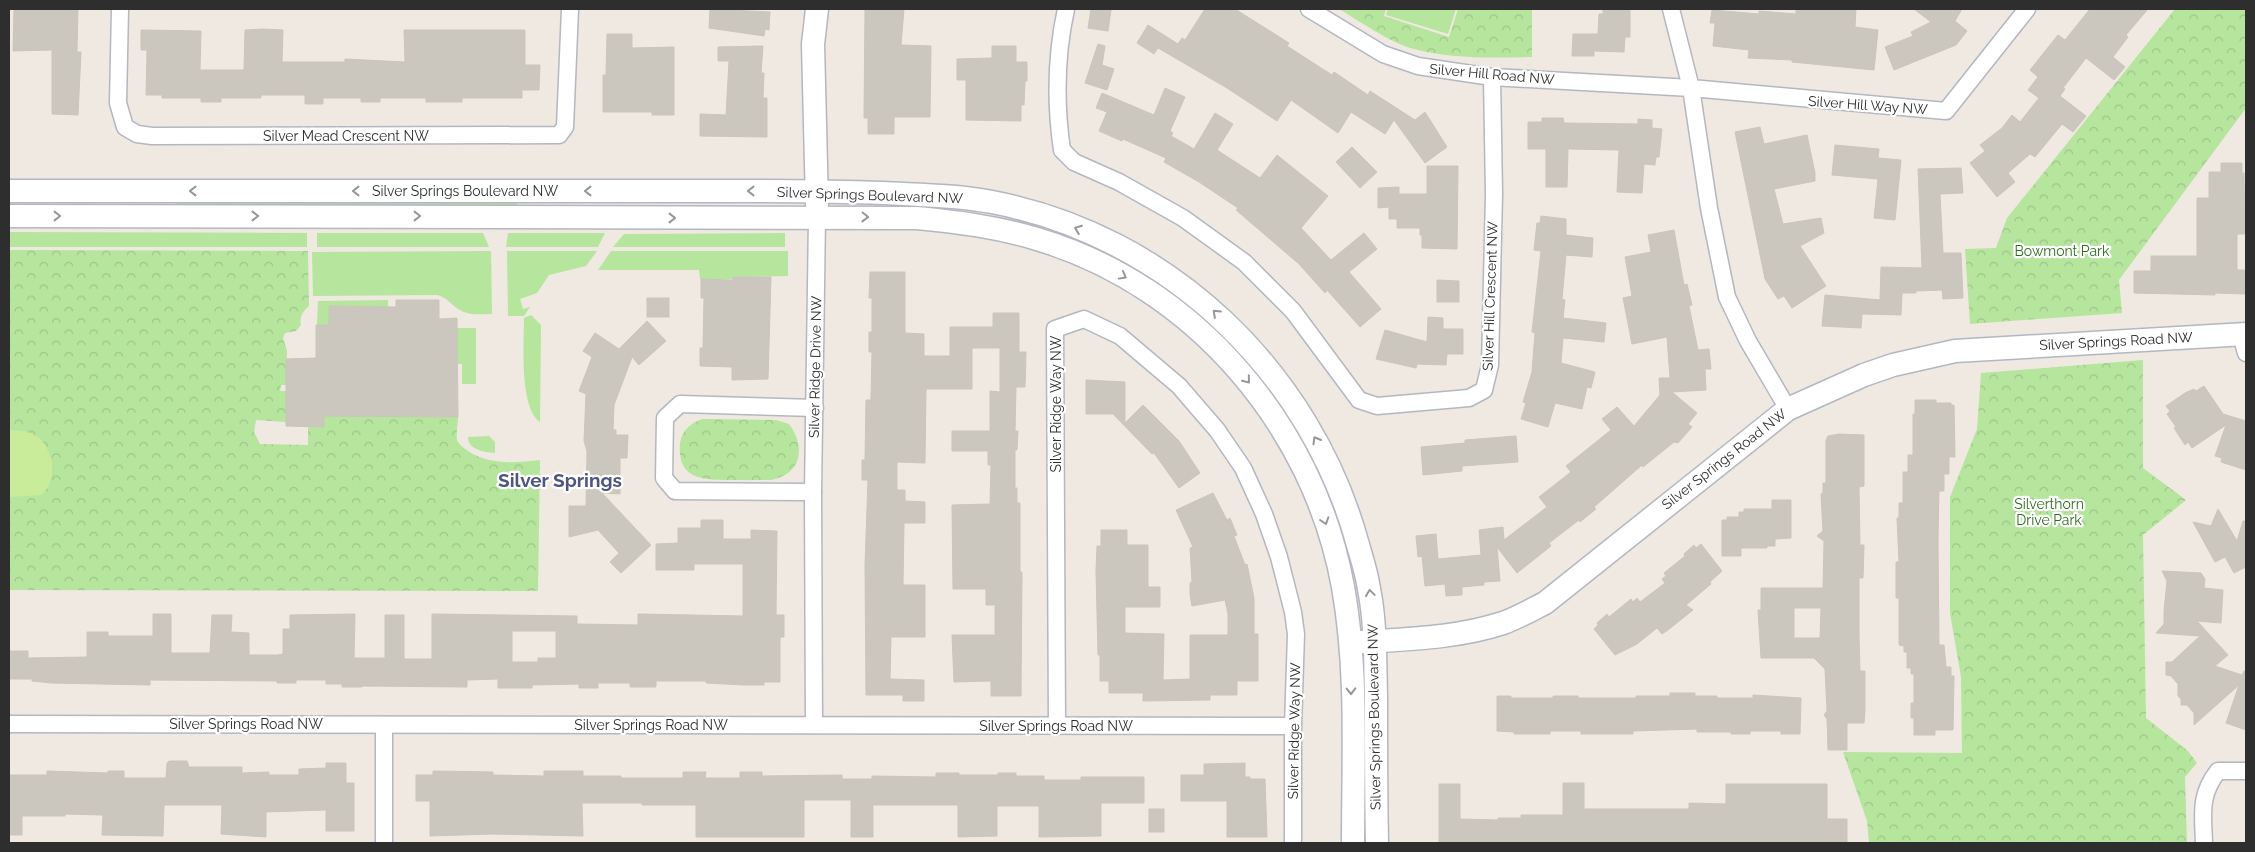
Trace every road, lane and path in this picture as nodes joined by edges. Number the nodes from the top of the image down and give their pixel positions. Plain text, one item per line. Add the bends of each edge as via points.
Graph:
1 (120, 9) edge
2 (570, 9) edge
3 (817, 9) edge
4 (1066, 9) edge
5 (1308, 9) edge
6 (1671, 9) edge
7 (2027, 9) edge
8 (1492, 76) junction
9 (1691, 88) junction
10 (9, 191) edge
11 (817, 192) junction
12 (9, 216) edge
13 (817, 217) junction
14 (2244, 341) edge
15 (815, 408) junction
16 (1788, 409) junction
17 (813, 492) junction
18 (1375, 641) junction
19 (1350, 643) junction
20 (9, 724) edge
21 (384, 725) junction
22 (814, 726) junction
23 (1057, 726) junction
24 (1292, 726) junction
25 (2246, 771) edge
26 (384, 843) edge
27 (1293, 843) edge
28 (1353, 843) edge
29 (1376, 843) edge
30 (2204, 843) edge

1 - 2 street, Silver Mead Crescent NW via 118,103 125,127 137,134 172,136 559,135 565,127
3 - 11 street, Silver Ridge Drive NW via 813,44
4 - 8 street, Silver Hill Crescent NW via 1059,38 1057,82 1062,150 1074,162 1119,182 1182,218 1244,262 1293,311 1359,400 1377,406 1469,398 1484,390 1490,365 1494,194
5 - 8 street, Silver Hill Road NW via 1384,54 1418,66
6 - 9 street
7 - 9 street, Silver Hill Way NW via 1946,110
8 - 9 street, Silver Hill Road NW
9 - 16 street via 1709,208 1727,297 1748,341
11 -> 10 street, Silver Springs Boulevard NW
11 - 13 street, Silver Ridge Drive NW
18 -> 11 street, Silver Springs Boulevard NW via 1369,587 1351,520 1322,451 1297,407 1264,363 1199,298 1135,255 1046,216 993,202 943,196
12 -> 13 street, Silver Springs Boulevard NW
13 - 15 street, Silver Ridge Drive NW
13 -> 19 street, Silver Springs Boulevard NW via 935,220 1038,239 1104,266 1146,289 1186,319 1234,364 1257,392 1298,457 1316,493 1331,538
14 - 16 street, Silver Springs Road NW via 1955,351 1864,374
15 - 17 street, Silver Ridge Drive NW
15 - 17 street via 680,404 665,418 664,478 675,491
16 - 18 street, Silver Springs Road NW via 1544,603 1504,622 1467,633
17 - 22 street, Silver Ridge Drive NW
18 - 19 street, Silver Springs Road NW
18 - 29 street, Silver Springs Boulevard NW
19 -> 28 street, Silver Springs Boulevard NW
20 - 21 street, Silver Springs Road NW
21 - 22 street, Silver Springs Road NW
21 - 26 street
22 - 23 street, Silver Springs Road NW
23 - 24 street, Silver Springs Road NW
23 - 24 street, Silver Ridge Way NW via 1055,329 1084,319 1120,336 1179,386 1244,468 1279,557 1292,612 1296,634
24 - 27 street, Silver Ridge Way NW
25 - 30 street via 2218,771 2209,782 2204,795

